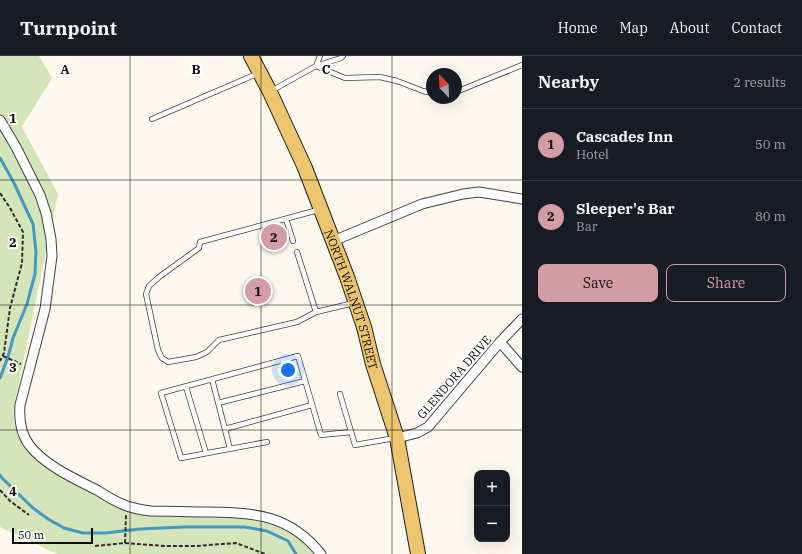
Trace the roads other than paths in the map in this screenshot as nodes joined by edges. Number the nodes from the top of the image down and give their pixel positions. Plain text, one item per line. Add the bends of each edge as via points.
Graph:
1 (251, 56) edge
2 (320, 56) edge
3 (343, 56) edge
4 (522, 65) edge
5 (316, 66) junction
6 (259, 73) junction
7 (462, 90) edge
8 (270, 92) junction
9 (426, 92) edge
10 (152, 119) dead end
11 (0, 120) edge
12 (522, 198) edge
13 (321, 209) junction
14 (286, 219) junction
15 (333, 241) junction
16 (293, 242) dead end
17 (297, 252) dead end
18 (356, 303) junction
19 (316, 312) junction
20 (522, 319) edge
21 (500, 342) junction
22 (522, 367) edge
23 (212, 379) junction
24 (305, 381) junction
25 (186, 386) junction
26 (340, 394) dead end
27 (218, 402) junction
28 (312, 405) junction
29 (225, 429) junction
30 (351, 432) junction
31 (397, 438) junction
32 (267, 442) dead end
33 (230, 449) junction
34 (206, 453) junction
35 (321, 554) edge
36 (418, 554) edge

1 - 6 main road, NORTH WALNUT STREET
2 - 5 lane
3 - 5 lane
4 - 7 lane
5 - 8 lane
5 - 9 lane via 346,78 380,77
6 - 8 main road, NORTH WALNUT STREET
6 - 10 lane
8 - 13 main road, NORTH WALNUT STREET
11 - 35 street via 40,195 51,239 52,256 45,309 20,405 21,426 30,446 40,456 75,479 127,506 151,511 237,513 270,518 293,528
12 - 15 street via 479,192 463,194 422,204
13 - 14 lane
13 - 15 main road, NORTH WALNUT STREET
14 - 16 lane
14 - 19 lane via 200,242 199,248 149,286 146,294 158,350 162,358 168,362 196,357 207,352 219,340 297,322
15 - 18 main road, NORTH WALNUT STREET
17 - 19 lane
18 - 19 lane
18 - 31 main road, NORTH WALNUT STREET
20 - 21 street, GLENDORA DRIVE
21 - 22 street
21 - 31 street, GLENDORA DRIVE via 428,427
23 - 24 lane via 298,356
23 - 25 lane
23 - 27 lane
24 - 27 lane
24 - 28 lane
25 - 34 lane
25 - 34 lane via 161,393 181,458
26 - 30 lane
27 - 29 lane
28 - 29 lane
28 - 30 lane via 321,435
29 - 33 lane
30 - 31 lane via 355,444
31 - 36 main road, NORTH WALNUT STREET
32 - 33 lane
33 - 34 lane

